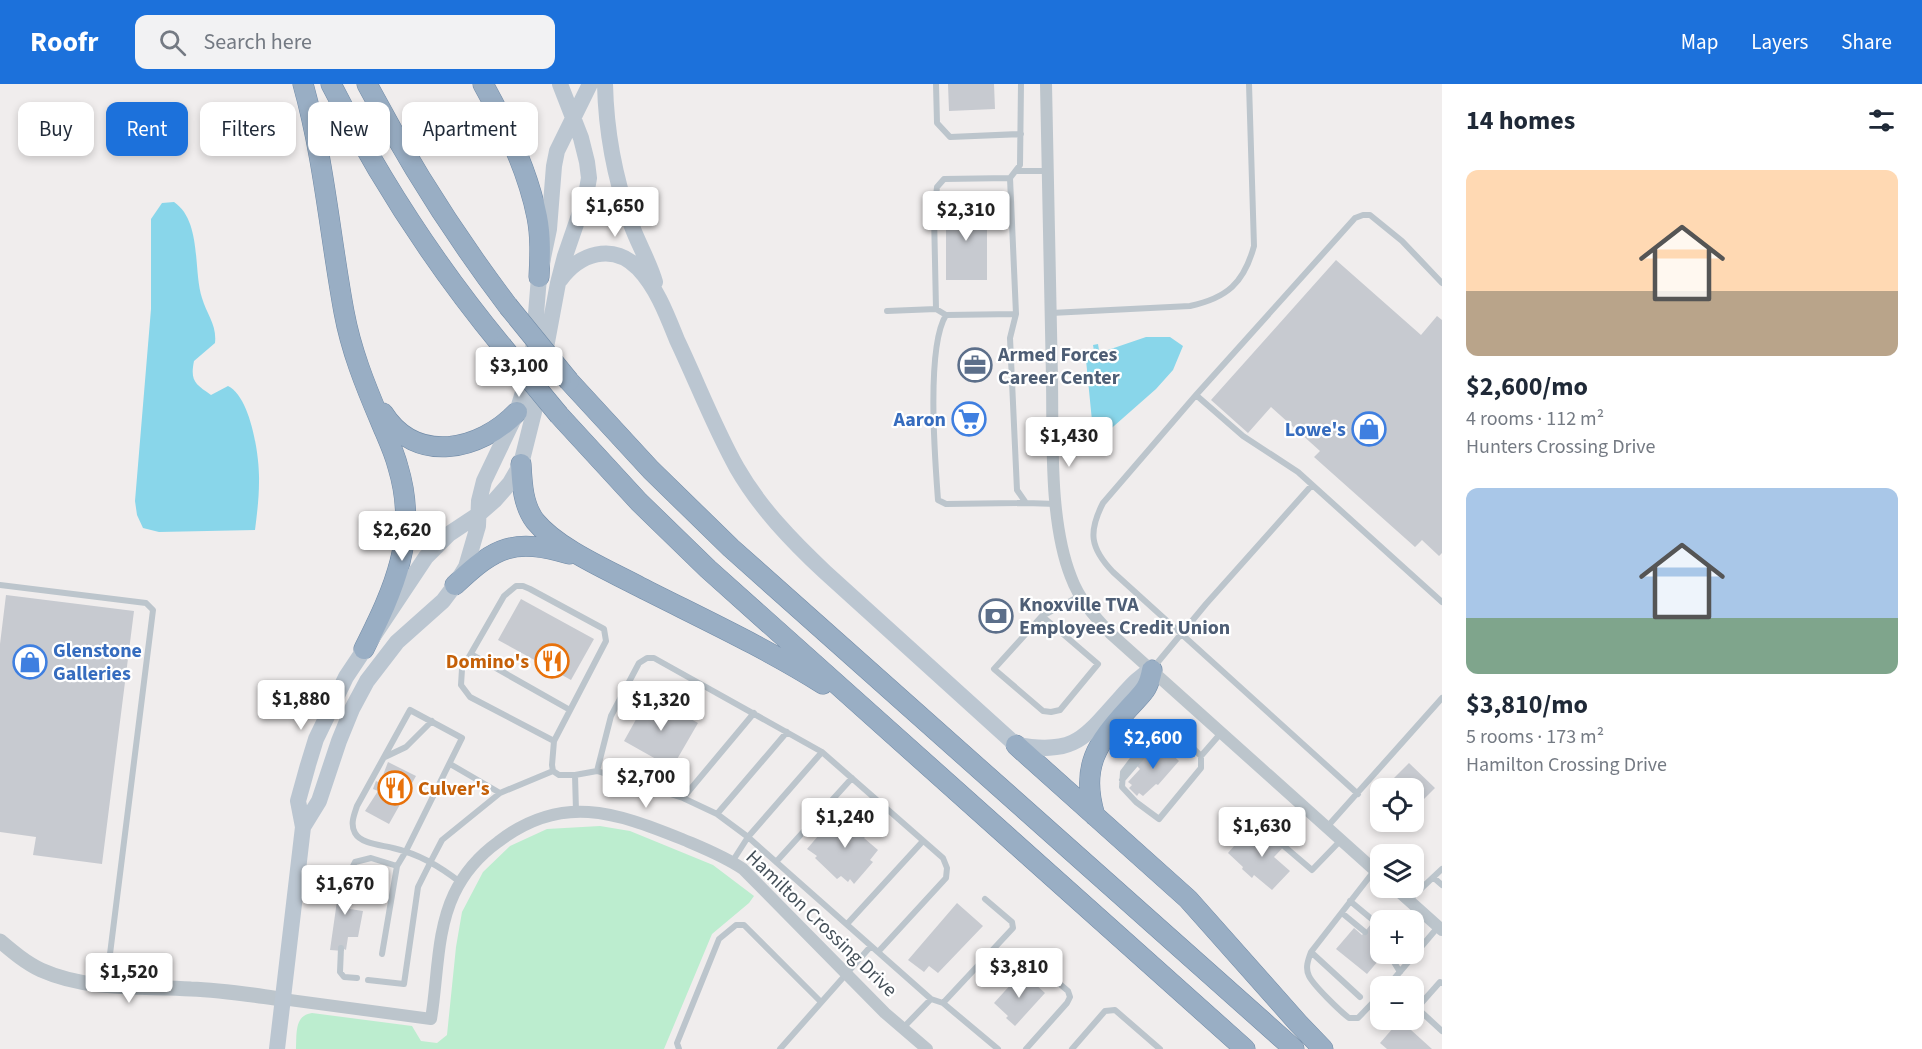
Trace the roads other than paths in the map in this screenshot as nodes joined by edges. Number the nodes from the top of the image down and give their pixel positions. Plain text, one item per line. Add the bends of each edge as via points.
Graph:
1 (303, 84) edge
2 (332, 84) edge
3 (367, 84) edge
4 (483, 84) edge
5 (560, 84) edge
6 (590, 84) edge
7 (605, 84) edge
8 (936, 84) edge
9 (1021, 84) edge
10 (1046, 84) edge
11 (1249, 84) edge
12 (574, 119) junction
13 (1021, 134) junction
14 (1016, 171) junction
15 (1047, 171) junction
16 (1010, 178) junction
17 (539, 277) junction
18 (558, 283) junction
19 (1442, 283) edge
20 (661, 303) junction
21 (936, 309) junction
22 (887, 311) dead end
23 (1050, 313) junction
24 (1016, 314) junction
25 (946, 315) junction
26 (365, 386) junction
27 (1196, 395) junction
28 (517, 412) junction
29 (521, 464) junction
30 (1312, 485) junction
31 (1026, 503) junction
32 (1056, 504) junction
33 (479, 514) junction
34 (586, 559) junction
35 (0, 585) edge
36 (455, 585) junction
37 (1080, 596) junction
38 (1442, 602) edge
39 (1042, 616) junction
40 (1181, 633) junction
41 (364, 649) junction
42 (471, 654) junction
43 (1152, 670) junction
44 (1442, 698) edge
45 (570, 710) junction
46 (868, 712) junction
47 (754, 713) junction
48 (432, 722) junction
49 (787, 732) junction
50 (1221, 733) junction
51 (554, 741) junction
52 (1016, 745) junction
53 (822, 752) junction
54 (1199, 754) junction
55 (383, 758) junction
56 (450, 764) junction
57 (553, 771) junction
58 (597, 771) junction
59 (575, 776) junction
60 (852, 778) junction
61 (1121, 781) junction
62 (500, 793) junction
63 (1358, 794) junction
64 (683, 798) junction
65 (576, 811) junction
66 (1244, 812) dead end
67 (717, 814) junction
68 (1095, 816) junction
69 (303, 827) junction
70 (1328, 827) junction
71 (748, 837) junction
72 (1341, 839) junction
73 (924, 841) junction
74 (406, 851) junction
75 (431, 861) junction
76 (732, 862) junction
77 (776, 862) junction
78 (397, 866) junction
79 (1370, 866) edge
80 (352, 868) dead end
81 (1442, 869) edge
82 (1434, 878) junction
83 (1370, 880) edge
84 (461, 882) junction
85 (1442, 885) edge
86 (1406, 898) edge
87 (986, 899) dead end
88 (1350, 901) junction
89 (1409, 901) junction
90 (1342, 913) junction
91 (1370, 918) edge
92 (847, 924) junction
93 (1440, 928) edge
94 (1365, 932) dead end
95 (0, 941) edge
96 (1424, 944) edge
97 (871, 945) junction
98 (341, 948) dead end
99 (878, 952) junction
100 (1311, 952) junction
101 (382, 954) dead end
102 (1034, 962) dead end
103 (1395, 964) edge
104 (1406, 964) edge
105 (1400, 972) junction
106 (847, 973) junction
107 (1397, 976) edge
108 (357, 978) dead end
109 (368, 980) dead end
110 (1442, 983) edge
111 (106, 986) junction
112 (1360, 997) dead end
113 (282, 999) junction
114 (931, 999) junction
115 (820, 1001) junction
116 (943, 1003) junction
117 (1370, 1004) edge
118 (902, 1029) junction
119 (1442, 1030) edge
120 (277, 1049) edge
121 (679, 1049) edge
122 (780, 1049) edge
123 (927, 1049) edge
124 (998, 1049) edge
125 (1026, 1049) edge
126 (1072, 1049) edge
127 (1160, 1049) edge
128 (1245, 1049) edge
129 (1294, 1049) edge
130 (1323, 1049) edge

1 - 26 highway via 314,122 344,311
2 - 46 highway, bridge via 372,158 449,278 559,415 700,561
3 - 129 highway, bridge via 427,190 473,260 569,381 651,470 731,548
4 - 17 highway via 516,152 537,216
5 - 12 main road
6 - 12 main road
7 - 20 main road via 621,189
8 - 13 lane via 937,123 950,137
9 - 13 lane
10 - 15 street
11 - 23 lane via 1254,246 1249,266 1234,287 1211,301 1190,306
12 - 17 main road via 557,151 549,229
12 - 18 main road via 589,178
13 - 14 lane via 1020,165
14 - 15 lane
14 - 16 lane
15 - 23 street
16 - 21 lane via 944,179 937,187
16 - 24 lane
17 - 28 main road via 533,351
18 - 20 main road via 577,261 609,254 638,268
18 - 29 main road
19 - 27 lane via 1402,241 1370,215 1363,214 1326,249
20 - 52 main road via 734,461 776,522
21 - 22 lane
21 - 25 lane
23 - 32 street
24 - 25 lane
24 - 31 lane via 1010,338 1017,490
25 - 31 lane via 941,324 935,369 938,500 946,504
26 - 28 highway via 400,433 437,447 477,441
26 - 41 highway via 398,466 405,508 399,570
27 - 30 lane via 1243,436
27 - 40 lane via 1103,503 1093,534 1102,560
28 - 33 main road via 484,481
29 - 33 main road via 510,483
29 - 34 highway via 523,494 535,520 547,533
30 - 38 lane
30 - 40 lane
31 - 32 lane
32 - 37 street via 1064,557
33 - 36 main road via 469,558
33 - 41 main road via 449,534 426,557
34 - 36 highway via 549,548 519,545 489,557
34 - 46 highway via 773,654
35 - 111 lane via 146,603 153,610
36 - 69 main road via 443,601 397,642 367,681 339,741 319,801
37 - 39 lane
37 - 43 street via 1110,633
39 - 39 lane via 994,669 1043,711 1051,712 1060,710 1098,664
40 - 43 lane
40 - 63 lane
41 - 69 main road via 316,739 298,801
42 - 45 lane
42 - 45 lane via 504,596 516,586 530,589 604,629 606,641
42 - 51 lane via 460,677 466,693
43 - 50 street
43 - 52 main road via 1139,676 1098,724 1071,744 1042,749
43 - 68 highway via 1149,686 1113,726 1094,758 1089,797
44 - 63 lane
45 - 51 lane
46 - 128 highway
47 - 49 lane
47 - 58 lane via 654,658 647,658 639,663 610,716
47 - 64 lane
48 - 55 lane via 406,747
48 - 55 lane via 410,710
48 - 56 lane via 462,738
49 - 53 lane
49 - 67 lane
50 - 54 lane
50 - 70 street
51 - 57 lane
52 - 68 highway
53 - 60 lane
53 - 71 lane
54 - 61 lane via 1163,736
54 - 61 lane via 1172,728 1163,725 1129,764
54 - 61 lane via 1201,768 1159,819 1136,802
55 - 74 lane via 357,806 352,821 354,832 360,839
56 - 62 lane
56 - 74 lane
57 - 59 lane
57 - 62 lane
58 - 59 lane
58 - 64 lane
59 - 65 lane
60 - 73 lane
60 - 77 lane
62 - 75 lane via 442,840
63 - 70 lane
64 - 67 lane
65 - 76 street, Hamilton Crossing Drive via 622,816
65 - 84 street, Hamilton Crossing Drive via 540,818 507,834 478,859
66 - 72 lane via 1312,870
67 - 71 lane
68 - 130 highway via 1188,898
69 - 113 main road
70 - 72 street
71 - 76 lane
71 - 77 lane
72 - 79 street
73 - 92 lane
73 - 99 lane via 943,858 948,868 946,878
74 - 75 lane
74 - 78 lane
75 - 84 lane
75 - 109 lane via 418,887 404,984
76 - 106 street, Hamilton Crossing Drive via 774,898
77 - 92 lane
78 - 80 lane via 371,858 355,862
78 - 101 lane
81 - 82 lane
82 - 85 lane
82 - 89 lane
83 - 88 lane
84 - 113 street, Hamilton Crossing Drive via 445,917 430,1018
86 - 89 street
87 - 116 lane via 1013,928
88 - 90 lane
88 - 91 lane
89 - 93 street
90 - 94 lane
90 - 100 lane
92 - 97 lane
93 - 96 lane
95 - 111 street via 40,969
97 - 99 lane
97 - 106 lane
98 - 108 lane via 340,972
99 - 114 lane
100 - 112 lane
100 - 117 lane via 1307,963 1309,976 1340,1011 1349,1018 1358,1017
102 - 125 lane via 1070,997
103 - 105 lane
104 - 105 lane
105 - 107 lane
106 - 115 lane
106 - 118 street, Hamilton Crossing Drive
110 - 119 lane via 1417,1008
111 - 113 street via 209,989
113 - 120 main road
114 - 116 lane
114 - 118 lane
115 - 121 lane via 744,925 736,925 719,939 677,1043
115 - 122 lane
116 - 124 lane
118 - 123 street, Hamilton Crossing Drive
126 - 127 lane via 1110,1009

